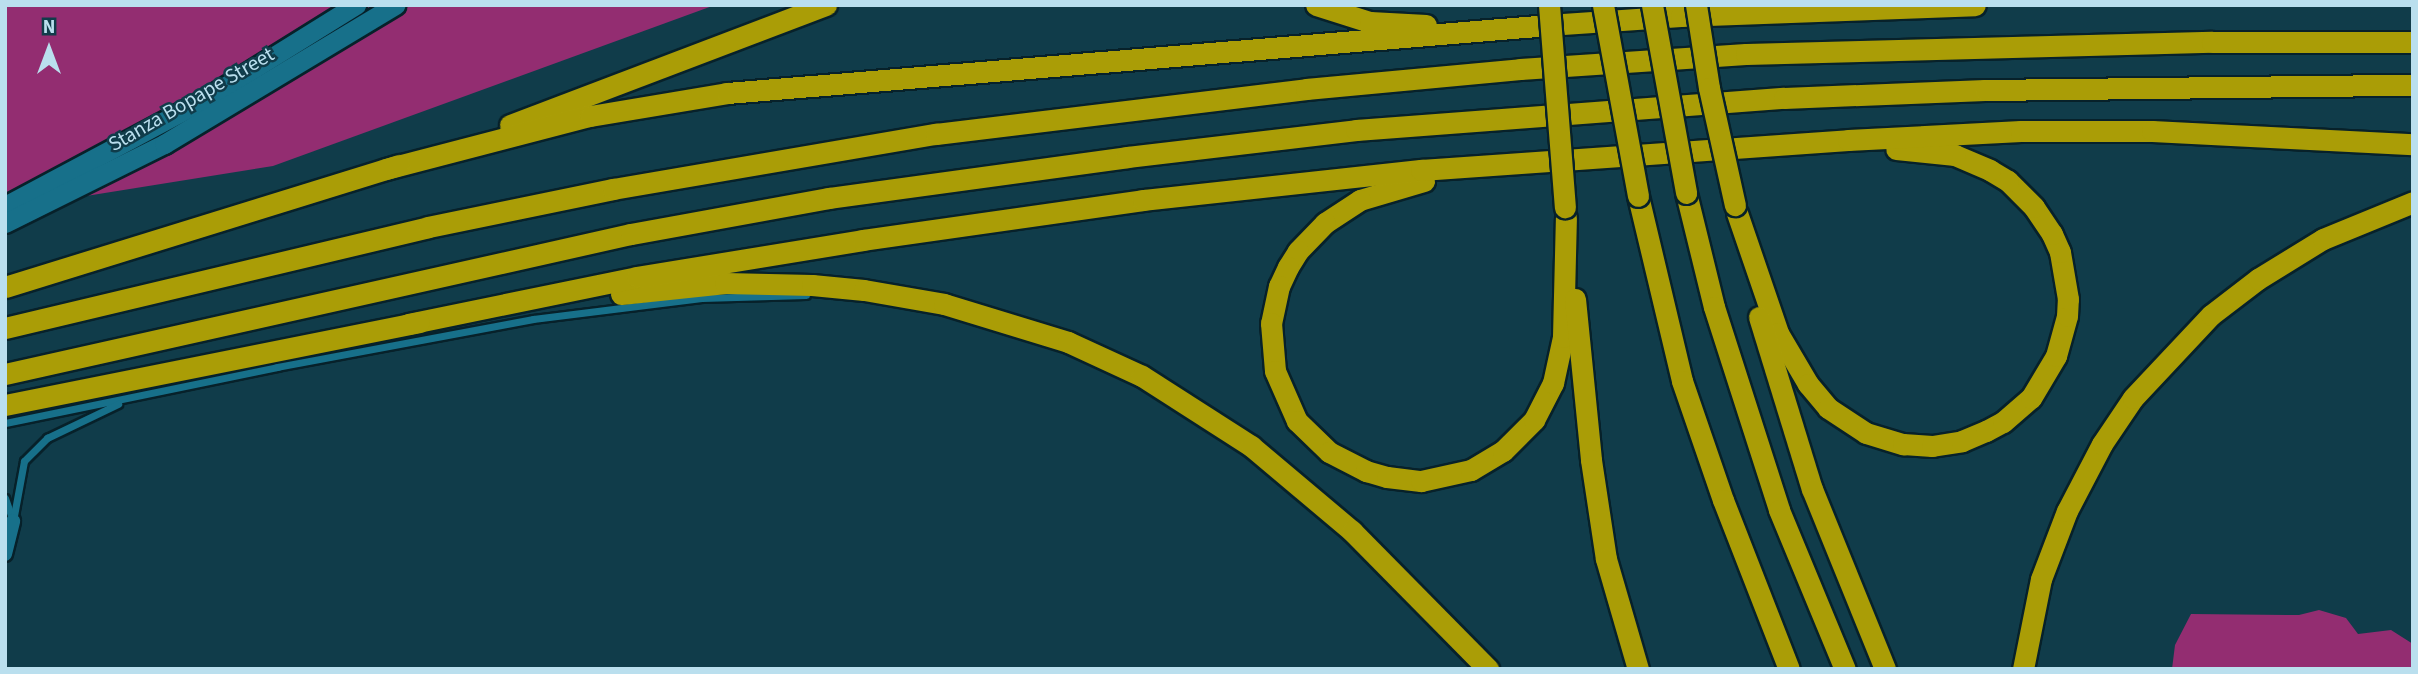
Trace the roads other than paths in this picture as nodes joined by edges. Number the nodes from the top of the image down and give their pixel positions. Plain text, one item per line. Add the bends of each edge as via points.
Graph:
1 (356, 5) edge
2 (395, 5) edge
3 (826, 5) edge
4 (1316, 5) edge
5 (1603, 5) edge
6 (1652, 5) edge
7 (1755, 5) edge
8 (1975, 5) edge
9 (1689, 10) edge
10 (1548, 15) edge
11 (2413, 42) edge
12 (2413, 85) edge
13 (2413, 144) edge
14 (1719, 150) junction
15 (1583, 159) junction
16 (386, 169) junction
17 (2413, 202) edge
18 (5, 206) edge
19 (1736, 209) junction
20 (1565, 213) junction
21 (5, 223) edge
22 (5, 287) edge
23 (901, 295) junction
24 (408, 324) junction
25 (5, 328) edge
26 (5, 374) edge
27 (128, 399) junction
28 (5, 405) edge
29 (5, 424) edge
30 (5, 498) edge
31 (13, 521) junction
32 (5, 554) edge
33 (1488, 669) edge
34 (1638, 669) edge
35 (1789, 669) edge
36 (1845, 669) edge
37 (1885, 669) edge
38 (2023, 669) edge

1 - 18 main road, Stanza Bopape Street via 200,102
2 - 21 main road, Stanza Bopape Street via 164,144
3 - 16 highway
4 - 10 highway via 1370,22 1408,26
5 - 35 highway, bridge via 1638,196 1682,381
6 - 36 highway, bridge via 1686,193 1714,307 1779,510
7 - 9 highway
8 - 9 highway
9 - 10 highway
9 - 19 highway, bridge
10 - 16 highway via 727,93 590,116
10 - 20 highway, bridge
11 - 25 highway via 2212,42 1746,54 1293,90 936,134 613,189 415,230
12 - 26 highway via 1985,90 1784,98 1356,130 1101,160 829,198 631,234
13 - 14 highway via 2093,130 1931,135
14 - 15 highway
14 - 19 highway via 1909,149 1955,155 2008,181 2034,206 2060,252 2068,299 2056,356 2041,385 2018,411 1962,441 1903,444 1866,433 1828,408 1793,362 1772,319
15 - 20 highway via 1419,182 1360,200 1325,223 1288,267 1273,307 1272,357 1297,421 1347,463 1405,480 1455,475 1503,451 1534,420 1559,362
15 - 24 highway via 1421,170 1031,215 637,277
16 - 22 highway
17 - 38 highway via 2323,239 2249,285 2197,328 2133,398 2102,444 2062,523 2042,579
19 - 37 highway via 1764,336 1793,431
20 - 34 highway via 1606,559
23 - 24 highway via 812,285 725,283
23 - 27 lane via 702,298 628,306 277,367
23 - 33 highway via 1068,342 1142,376 1212,418 1352,531
24 - 28 highway
27 - 29 lane
27 - 31 lane via 47,438 24,461
30 - 31 lane
31 - 32 street

